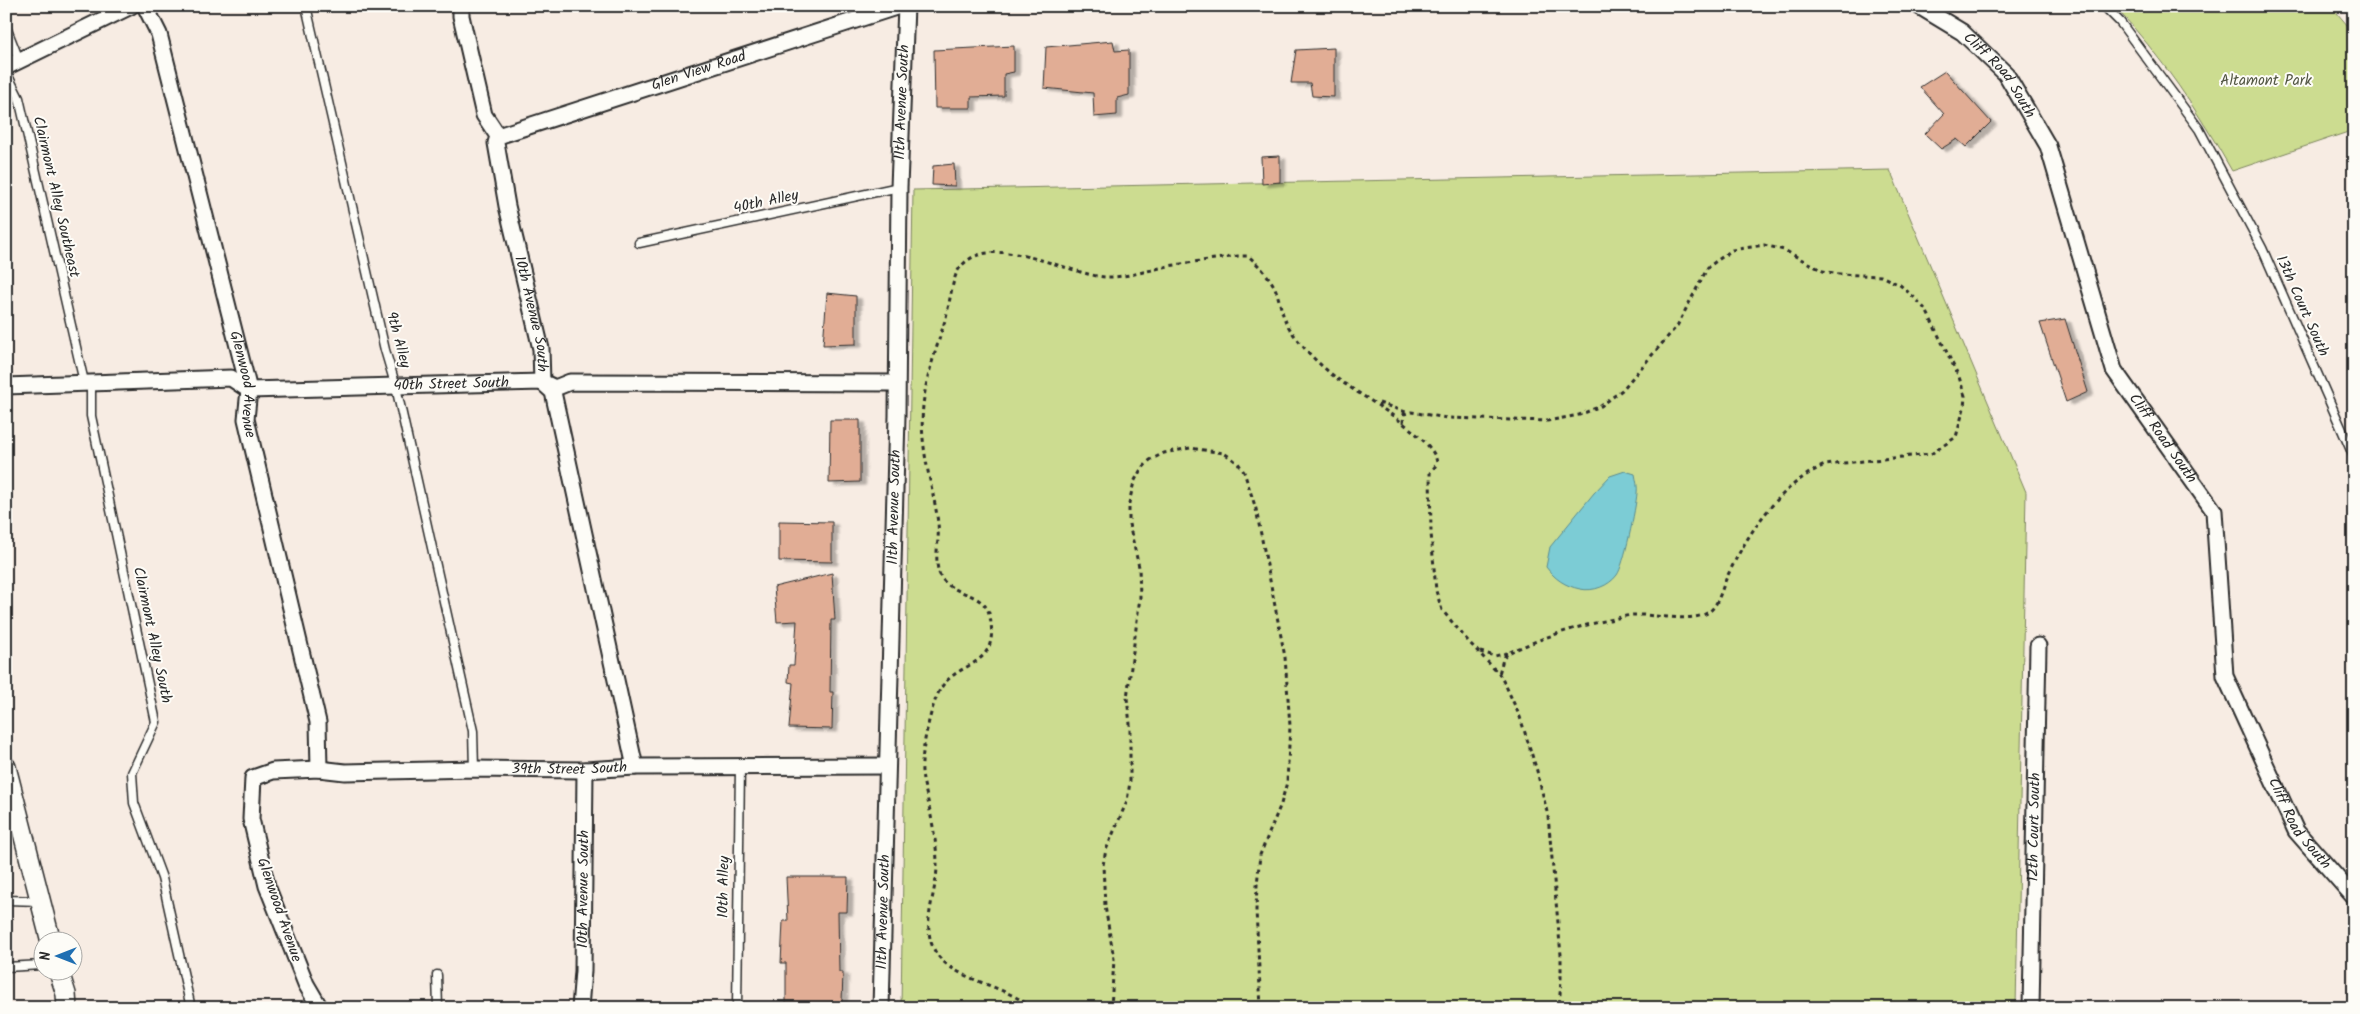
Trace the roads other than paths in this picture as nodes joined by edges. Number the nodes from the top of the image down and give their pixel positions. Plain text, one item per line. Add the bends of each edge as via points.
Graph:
1 (131, 6) edge
2 (148, 6) edge
3 (306, 6) edge
4 (461, 6) edge
5 (899, 6) edge
6 (906, 6) edge
7 (1919, 6) edge
8 (2104, 6) edge
9 (6, 27) edge
10 (13, 63) edge
11 (498, 136) junction
12 (899, 187) junction
13 (639, 243) dead end
14 (84, 382) junction
15 (542, 382) junction
16 (896, 383) junction
17 (6, 386) edge
18 (396, 387) junction
19 (249, 390) junction
20 (2354, 457) edge
21 (2038, 646) dead end
22 (740, 766) junction
23 (887, 766) junction
24 (6, 767) edge
25 (635, 767) junction
26 (319, 769) junction
27 (474, 769) junction
28 (585, 770) junction
29 (253, 778) joint
30 (8, 787) edge
31 (2354, 897) edge
32 (6, 900) edge
33 (40, 902) junction
34 (48, 932) edge
35 (32, 965) edge
36 (6, 966) edge
37 (437, 975) dead end
38 (62, 982) edge
39 (67, 1008) edge
40 (192, 1008) edge
41 (320, 1008) edge
42 (438, 1008) edge
43 (580, 1008) edge
44 (737, 1008) edge
45 (881, 1008) edge
46 (2031, 1008) edge

1 - 10 street
2 - 19 street, Glenwood Avenue via 159,34
3 - 18 lane, 9th Alley via 384,350
4 - 11 street via 484,115
5 - 11 street, Glen View Road
6 - 12 street, 11th Avenue South
7 - 31 street, Cliff Road South via 1962,32 2006,74 2048,146 2114,370 2214,511 2225,676 2296,831
8 - 20 lane, 13th Court South via 2120,22 2199,129 2262,248
9 - 10 lane
10 - 14 lane, Clairmont Alley Southeast via 6,72 19,98
11 - 15 street, 10th Avenue South via 496,143 507,206 541,349
12 - 13 lane, 40th Alley
12 - 16 street, 11th Avenue South
14 - 17 street
14 - 19 street via 232,378
14 - 40 lane, Clairmont Alley South via 91,387 91,416 156,722 132,773 134,803 162,878
15 - 16 street, 40th Street South via 555,388 570,382
15 - 18 street, 40th Street South
15 - 25 street, 10th Avenue South via 553,392
16 - 23 street, 11th Avenue South
18 - 19 street, 40th Street South
18 - 27 lane, 9th Alley via 473,731
19 - 26 street, Glenwood Avenue via 246,419 318,722
21 - 46 street, 12th Court South
22 - 23 street, 39th Street South
22 - 25 street, 39th Street South
22 - 44 lane, 10th Alley
23 - 45 street, 11th Avenue South
24 - 30 street
25 - 28 street, 39th Street South
26 - 27 street, 39th Street South via 346,772
26 - 29 street, 39th Street South via 273,771
27 - 28 street, 39th Street South
28 - 43 street, 10th Avenue South
29 - 41 street, Glenwood Avenue via 250,819 267,886 306,984
30 - 33 street
32 - 33 lane
33 - 34 street
35 - 36 lane
37 - 42 lane
38 - 39 street

